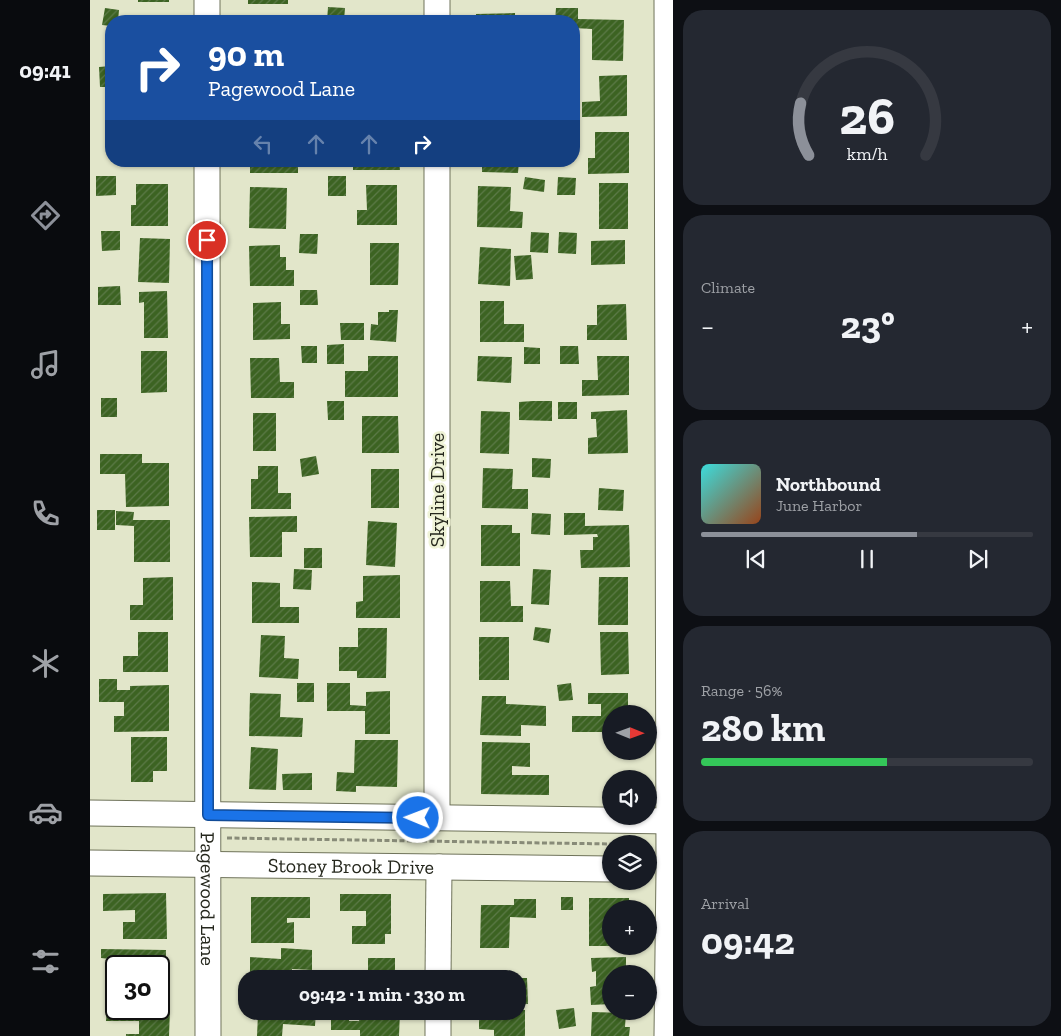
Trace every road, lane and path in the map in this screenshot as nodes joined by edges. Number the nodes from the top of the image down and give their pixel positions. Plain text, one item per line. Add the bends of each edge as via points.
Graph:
1 (207, 0) edge
2 (437, 0) edge
3 (667, 0) edge
4 (207, 15) edge
5 (437, 15) edge
6 (207, 167) edge
7 (437, 167) edge
8 (90, 814) edge
9 (437, 818) junction
10 (671, 821) edge
11 (208, 826) junction
12 (602, 844) edge
13 (90, 863) edge
14 (208, 865) junction
15 (439, 867) junction
16 (602, 869) edge
17 (664, 870) edge
18 (438, 970) edge
19 (438, 1020) edge
20 (208, 1036) edge
21 (438, 1036) edge
22 (667, 1036) edge

1 - 4 street
2 - 5 street
3 - 10 street
6 - 11 street, Pagewood Lane
7 - 9 street, Skyline Drive
8 - 11 street
9 - 10 street
9 - 11 street
10 - 17 street
11 - 12 path
11 - 14 street, Pagewood Lane
13 - 14 street, Stoney Brook Drive
14 - 15 street, Stoney Brook Drive
14 - 20 street, Pagewood Lane
15 - 16 street, Stoney Brook Drive
15 - 18 street
17 - 22 street
19 - 21 street

